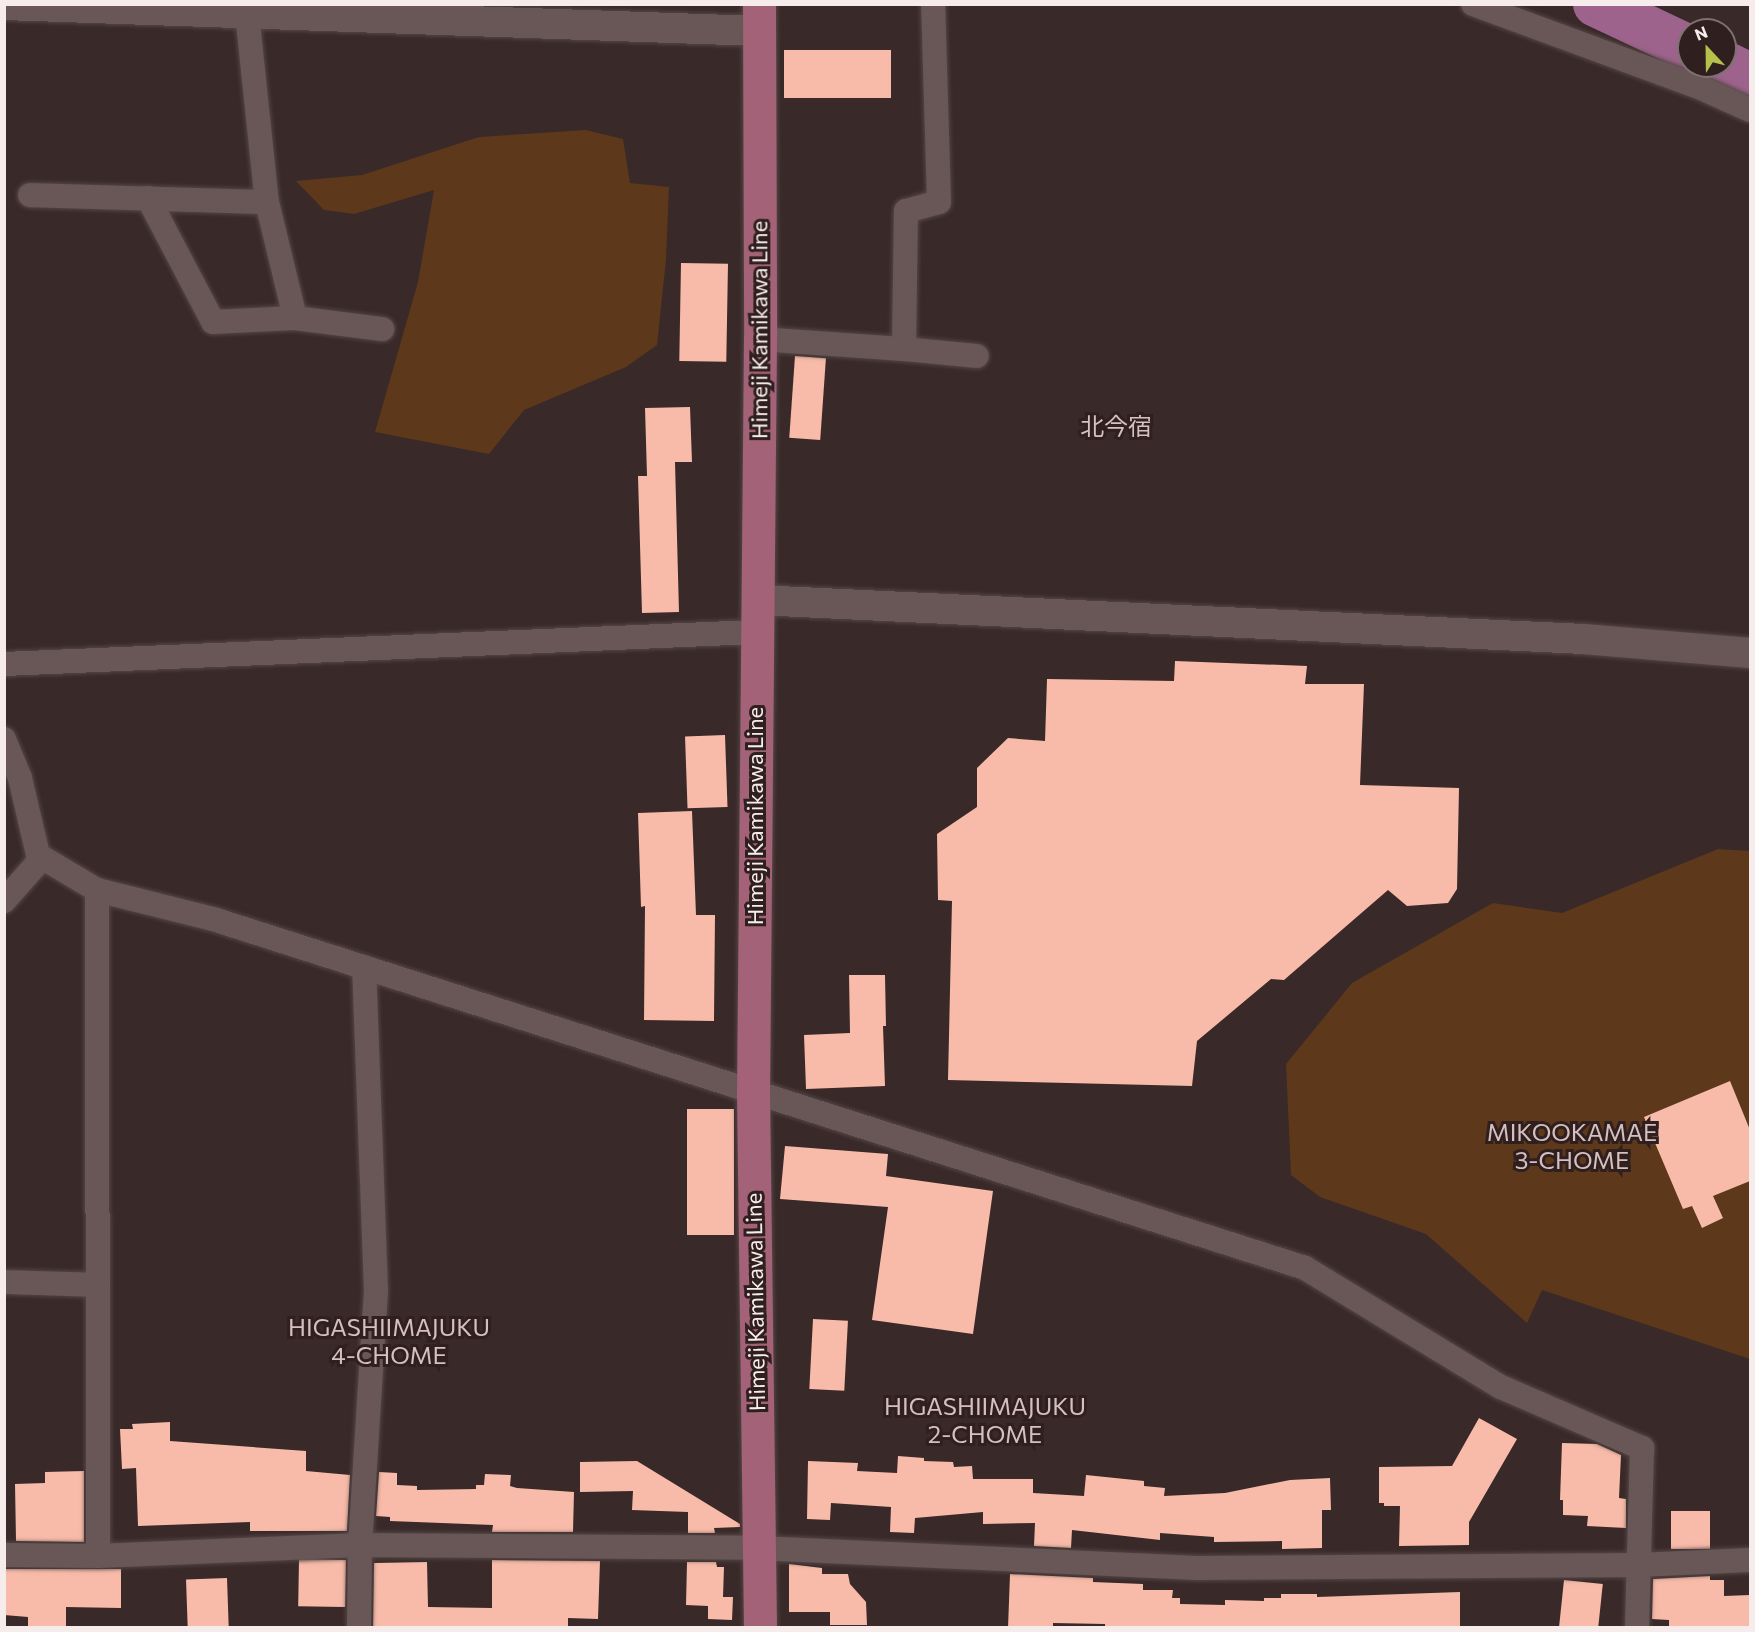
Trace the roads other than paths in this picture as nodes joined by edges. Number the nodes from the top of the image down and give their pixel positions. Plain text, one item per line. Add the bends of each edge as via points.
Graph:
1 (933, 4) edge
2 (1473, 4) edge
3 (4, 5) edge
4 (247, 13) junction
5 (760, 18) edge
6 (1750, 110) edge
7 (30, 195) dead end
8 (148, 198) junction
9 (267, 202) junction
10 (295, 318) junction
11 (382, 329) dead end
12 (760, 339) junction
13 (904, 349) junction
14 (977, 356) dead end
15 (757, 616) junction
16 (1750, 653) edge
17 (4, 664) edge
18 (4, 739) edge
19 (12, 778) edge
20 (42, 858) junction
21 (97, 890) junction
22 (4, 901) edge
23 (364, 968) junction
24 (753, 1093) junction
25 (4, 1282) edge
26 (97, 1285) junction
27 (360, 1545) junction
28 (758, 1548) junction
29 (4, 1555) edge
30 (98, 1556) junction
31 (1750, 1560) edge
32 (1637, 1565) junction
33 (359, 1628) edge
34 (760, 1628) edge
35 (1637, 1628) edge

1 - 13 street via 939,202 906,211
2 - 6 street via 1699,87
3 - 4 street
4 - 5 street
4 - 9 street
5 - 12 main road, Himeji Kamikawa Line
7 - 8 street
8 - 9 street
8 - 10 street via 213,322
9 - 10 street
10 - 11 street
12 - 13 street
12 - 15 main road, Himeji Kamikawa Line
13 - 14 street
15 - 16 street via 1583,639
15 - 17 street
15 - 24 main road, Himeji Kamikawa Line
18 - 19 street
19 - 20 street
20 - 21 street
20 - 22 street
21 - 23 street via 213,919
21 - 26 street
23 - 24 street
23 - 27 street via 376,1291
24 - 28 main road, Himeji Kamikawa Line
24 - 32 street via 1305,1268 1501,1387 1642,1448
25 - 26 street
26 - 30 street
27 - 28 street
27 - 30 street
27 - 33 street
28 - 32 street via 1197,1568
28 - 34 main road, Himeji Kamikawa Line
29 - 30 street
31 - 32 street
32 - 35 street

